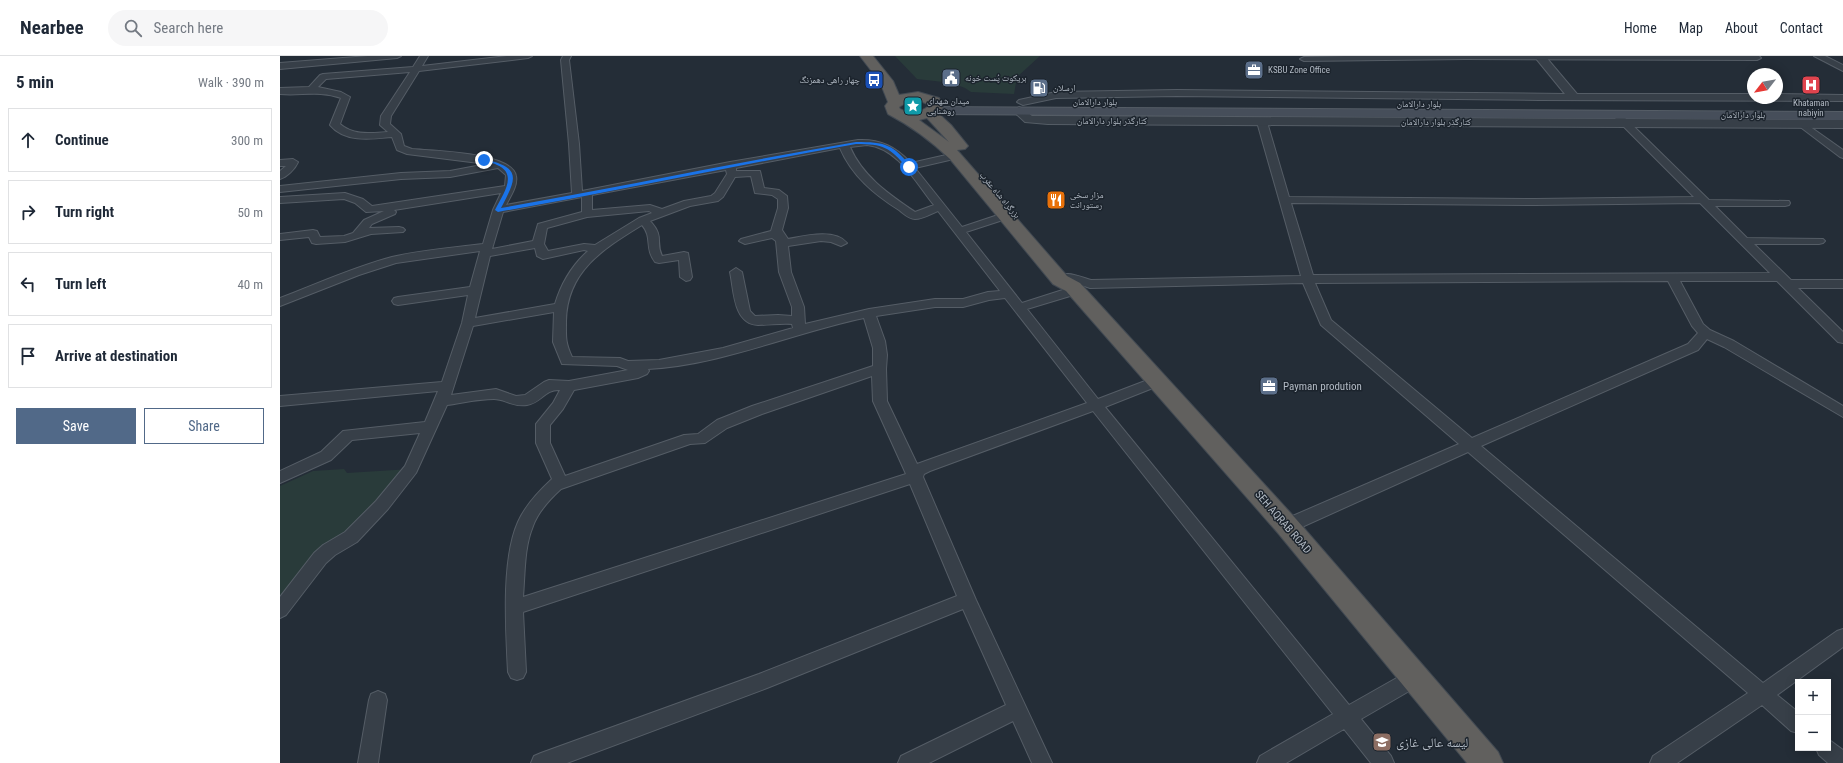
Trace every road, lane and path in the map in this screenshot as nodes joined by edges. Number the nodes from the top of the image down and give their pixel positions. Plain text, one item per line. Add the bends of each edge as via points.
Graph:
1 (397, 56) edge
2 (424, 56) edge
3 (466, 56) edge
4 (528, 56) edge
5 (567, 56) edge
6 (866, 56) edge
7 (881, 56) edge
8 (1465, 56) edge
9 (1818, 56) edge
10 (1539, 57) edge
11 (1644, 57) edge
12 (1757, 58) dead end
13 (1304, 59) dead end
14 (460, 64) junction
15 (280, 66) edge
16 (1843, 68) edge
17 (417, 69) junction
18 (896, 73) dead end
19 (907, 85) dead end
20 (312, 88) junction
21 (282, 93) edge
22 (918, 96) junction
23 (1574, 97) junction
24 (895, 102) junction
25 (1021, 106) junction
26 (932, 108) junction
27 (1840, 111) edge
28 (902, 115) junction
29 (1621, 119) junction
30 (1262, 122) junction
31 (1802, 124) junction
32 (396, 134) junction
33 (844, 145) junction
34 (1843, 155) edge
35 (955, 156) junction
36 (280, 163) edge
37 (499, 164) junction
38 (909, 167) junction
39 (731, 170) junction
40 (280, 176) edge
41 (280, 189) edge
42 (507, 189) junction
43 (582, 195) junction
44 (280, 200) edge
45 (1285, 200) junction
46 (1706, 202) junction
47 (1785, 203) dead end
48 (411, 204) junction
49 (939, 207) junction
50 (498, 210) junction
51 (662, 213) junction
52 (587, 214) junction
53 (1005, 216) junction
54 (644, 220) junction
55 (399, 230) dead end
56 (959, 231) junction
57 (280, 236) edge
58 (356, 236) junction
59 (781, 239) junction
60 (745, 241) dead end
61 (1745, 241) junction
62 (1819, 241) dead end
63 (841, 243) dead end
64 (538, 244) junction
65 (596, 249) junction
66 (486, 250) junction
67 (736, 272) dead end
68 (1672, 276) junction
69 (686, 277) dead end
70 (1308, 279) junction
71 (1784, 281) junction
72 (1070, 284) junction
73 (1843, 284) edge
74 (475, 290) junction
75 (280, 291) edge
76 (1008, 294) junction
77 (299, 295) junction
78 (398, 301) dead end
79 (280, 302) edge
80 (560, 307) junction
81 (1019, 308) junction
82 (869, 312) junction
83 (468, 323) junction
84 (799, 326) junction
85 (1705, 333) junction
86 (1843, 338) edge
87 (652, 364) junction
88 (879, 369) junction
89 (1158, 381) junction
90 (446, 386) junction
91 (569, 386) junction
92 (280, 401) edge
93 (442, 401) junction
94 (1095, 404) junction
95 (1843, 412) edge
96 (429, 428) junction
97 (1472, 446) junction
98 (280, 477) edge
99 (915, 477) junction
100 (559, 481) junction
101 (1287, 526) junction
102 (967, 600) junction
103 (514, 607) junction
104 (280, 610) edge
105 (1843, 637) edge
106 (517, 672) dead end
107 (1416, 677) junction
108 (1763, 694) junction
109 (378, 700) dead end
110 (1017, 709) junction
111 (1348, 718) junction
112 (1795, 721) edge
113 (1829, 751) edge
114 (368, 763) edge
115 (541, 763) edge
116 (908, 763) edge
117 (1042, 763) edge
118 (1267, 763) edge
119 (1384, 763) edge
120 (1487, 763) edge
121 (1660, 763) edge
122 (1843, 763) edge

1 - 15 street
2 - 17 street
3 - 14 street
4 - 14 street
5 - 43 street via 565,60 574,144
6 - 24 highway via 886,81
7 - 18 highway
8 - 10 street
8 - 13 street
9 - 16 street
10 - 11 street
10 - 23 street
11 - 12 street
14 - 17 street
17 - 20 street via 323,77
17 - 32 street via 386,116 385,125
19 - 22 highway
20 - 21 street
20 - 32 street via 330,90 346,97 335,125 341,131 352,135
22 - 24 highway
22 - 26 highway
23 - 25 street via 1177,93 1056,95
23 - 27 street
24 - 28 highway via 893,111
25 - 26 main road
25 - 26 main road, بلوار دارالامان via 1002,102
25 - 27 main road, بلوار دارالامان via 1822,107
25 - 29 main road, بلوار دارالامان
25 - 30 street, کنارگذر بلوار دارالامان via 1029,119
26 - 28 highway via 917,116
26 - 72 highway, بزرگراه شاه عقرب
27 - 29 main road, بلوار دارالامان
27 - 31 street, کنارگذر بلوار دارالامان
28 - 35 highway via 937,139
29 - 30 street, کنارگذر بلوار دارالامان
29 - 31 street, کنارگذر بلوار دارالامان
29 - 46 street
30 - 45 street
31 - 34 street
32 - 37 street via 400,148 410,152
33 - 38 street via 872,143 889,147
33 - 39 street
33 - 49 street via 851,163 858,172 887,198 914,216
35 - 38 street
35 - 53 highway, SEH AQRAB ROAD
36 - 40 street via 293,162
37 - 41 street via 450,174 401,176
37 - 42 street via 511,175 511,184
38 - 49 street
39 - 43 street
39 - 51 street via 714,199
39 - 59 street via 756,173 759,191 775,192 783,198 783,208 776,230
42 - 48 street
42 - 50 street
43 - 50 street
43 - 52 street
44 - 48 street via 345,196 370,210
45 - 46 street
45 - 70 street
46 - 47 street
46 - 61 street
48 - 58 street via 368,222
49 - 56 street
50 - 66 street
51 - 52 street via 650,208
51 - 54 street
52 - 64 street via 542,226
53 - 56 street
53 - 72 highway, SEH AQRAB ROAD
54 - 65 street
54 - 69 street via 654,234 652,249 657,258 659,260 684,256
55 - 58 street via 370,232
56 - 76 street
57 - 58 street via 313,233 316,240
59 - 60 street via 774,234
59 - 63 street via 786,243 819,237 833,238
59 - 84 street via 785,272 798,307
61 - 62 street
61 - 71 street
64 - 65 street via 543,256 584,247
64 - 66 street
65 - 80 street via 566,287
66 - 74 street
66 - 77 street via 403,259 381,264
67 - 84 street via 744,312 751,318 757,321 778,319
68 - 70 street
68 - 71 street
68 - 85 street via 1698,326
70 - 72 street
70 - 97 street via 1325,322
71 - 73 street
71 - 86 street
72 - 81 street
72 - 89 highway, SEH AQRAB ROAD
74 - 78 street
74 - 83 street
75 - 77 street
76 - 81 street
76 - 82 street via 963,303 936,303
77 - 79 street
80 - 83 street
80 - 87 street via 559,342 567,361 620,362 626,366
81 - 94 street
82 - 84 street
82 - 88 street via 882,362
83 - 90 street
84 - 87 street via 724,352
85 - 95 street via 1730,344
85 - 97 street via 1693,347
87 - 91 street via 638,373
88 - 99 street via 880,401
88 - 100 street via 757,410 722,424 700,439 689,439 561,483
89 - 94 street
89 - 101 highway, SEH AQRAB ROAD
90 - 92 street
90 - 93 street
91 - 93 street via 549,385 528,400 515,401 496,394
91 - 100 street via 558,406 543,424 543,443
93 - 96 street
94 - 99 street via 925,467 918,470
94 - 111 street
96 - 98 street via 348,435 326,456
96 - 104 street via 411,469 382,506 351,537 328,550 320,558
97 - 101 street
97 - 108 street
99 - 102 street
99 - 103 street
100 - 103 street via 543,497 525,524 518,552
101 - 107 highway, SEH AQRAB ROAD
102 - 110 street
102 - 115 street via 760,682
103 - 106 street
105 - 108 street
107 - 111 street
107 - 120 highway, SEH AQRAB ROAD
108 - 112 street
108 - 121 street
109 - 114 street
110 - 116 street
110 - 117 street
111 - 118 street
111 - 119 street
113 - 122 street

